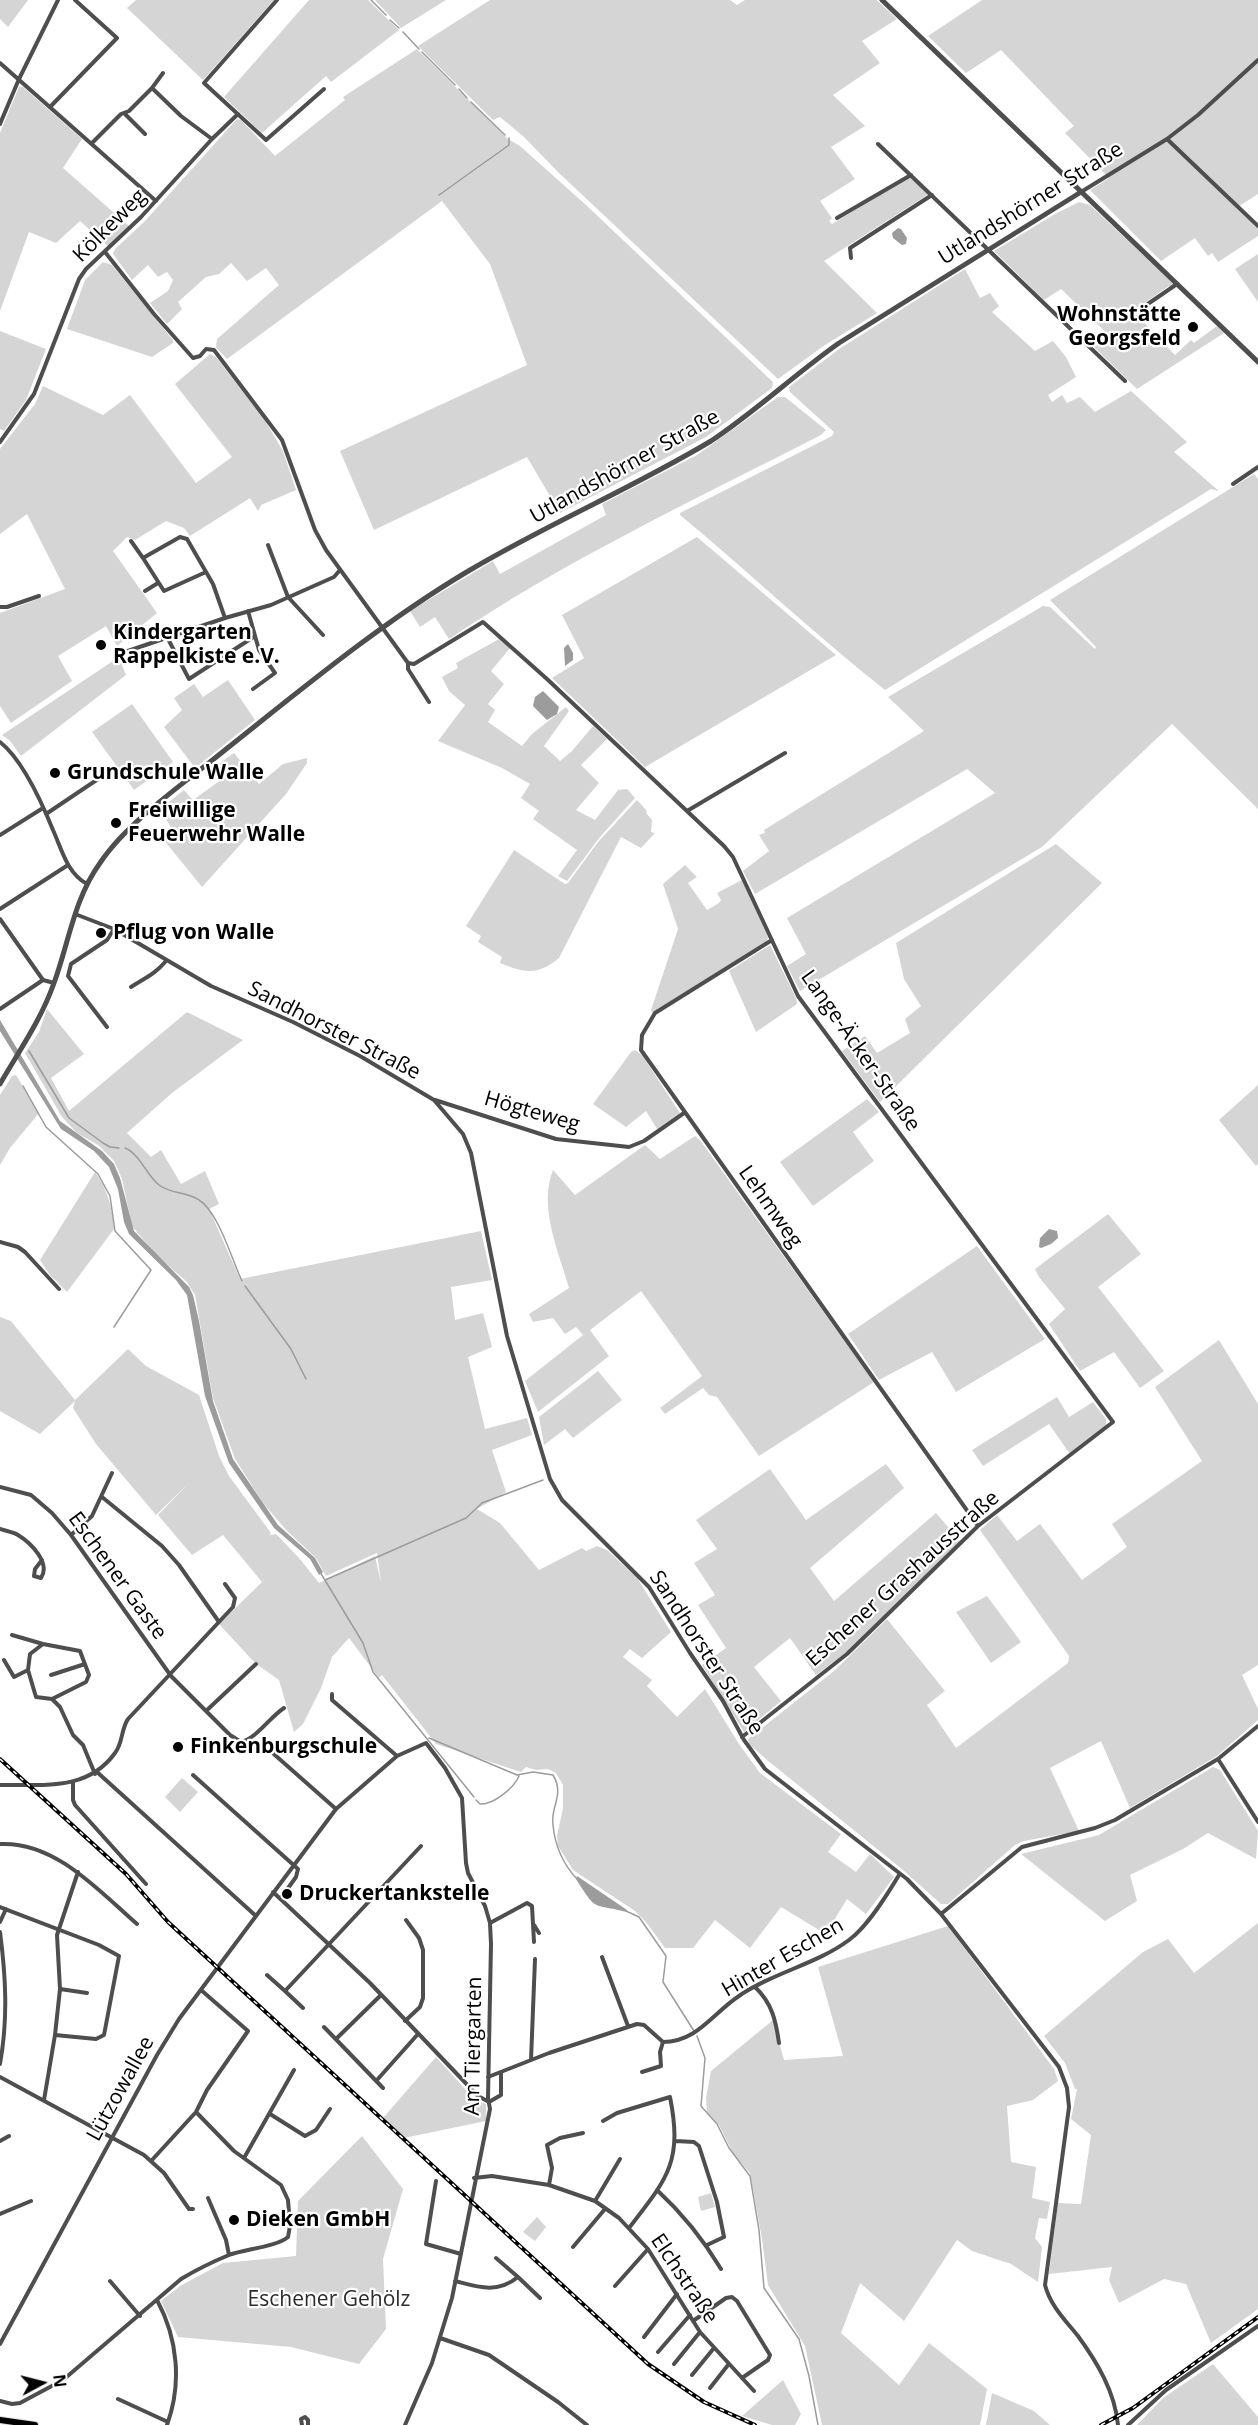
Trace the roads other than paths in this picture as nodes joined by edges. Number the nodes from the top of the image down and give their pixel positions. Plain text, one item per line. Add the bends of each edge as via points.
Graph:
1 (58, 0) edge
2 (75, 0) edge
3 (277, 0) edge
4 (882, 0) edge
5 (1258, 60) edge
6 (0, 63) edge
7 (163, 73) dead end
8 (19, 79) junction
9 (152, 88) junction
10 (324, 89) dead end
11 (50, 107) junction
12 (124, 113) junction
13 (238, 114) junction
14 (0, 123) edge
15 (146, 134) dead end
16 (212, 139) junction
17 (1167, 139) junction
18 (92, 143) junction
19 (878, 144) dead end
20 (911, 176) junction
21 (1081, 192) junction
22 (932, 195) junction
23 (156, 201) junction
24 (837, 218) dead end
25 (1258, 226) edge
26 (989, 250) junction
27 (105, 252) junction
28 (851, 258) dead end
29 (1178, 284) junction
30 (1139, 310) dead end
31 (1258, 362) edge
32 (1125, 381) dead end
33 (0, 442) edge
34 (1258, 467) edge
35 (1233, 484) dead end
36 (131, 541) dead end
37 (268, 545) dead end
38 (143, 558) junction
39 (340, 570) junction
40 (206, 572) junction
41 (158, 583) junction
42 (145, 591) dead end
43 (39, 596) dead end
44 (288, 597) junction
45 (0, 607) edge
46 (248, 611) junction
47 (225, 618) junction
48 (383, 627) junction
49 (323, 635) dead end
50 (255, 636) junction
51 (167, 637) junction
52 (116, 655) dead end
53 (408, 663) junction
54 (253, 689) dead end
55 (429, 702) dead end
56 (0, 742) edge
57 (785, 753) dead end
58 (107, 773) dead end
59 (43, 808) junction
60 (687, 811) junction
61 (46, 814) junction
62 (0, 835) edge
63 (68, 865) junction
64 (87, 884) junction
65 (0, 909) edge
66 (74, 914) junction
67 (0, 919) edge
68 (114, 929) junction
69 (772, 940) junction
70 (166, 961) junction
71 (43, 980) junction
72 (54, 983) junction
73 (131, 987) dead end
74 (0, 1010) edge
75 (107, 1027) dead end
76 (0, 1084) edge
77 (434, 1100) junction
78 (684, 1113) junction
79 (0, 1242) edge
80 (59, 1289) dead end
81 (1113, 1422) joint
82 (112, 1473) dead end
83 (0, 1487) edge
84 (102, 1497) junction
85 (978, 1526) junction
86 (0, 1529) edge
87 (71, 1535) junction
88 (42, 1560) dead end
89 (225, 1584) dead end
90 (219, 1622) junction
91 (12, 1635) dead end
92 (43, 1644) junction
93 (4, 1660) dead end
94 (85, 1664) junction
95 (256, 1664) dead end
96 (28, 1670) junction
97 (51, 1675) dead end
98 (171, 1676) junction
99 (332, 1694) dead end
100 (52, 1699) junction
101 (284, 1708) dead end
102 (206, 1711) junction
103 (1258, 1726) edge
104 (742, 1737) junction
105 (426, 1743) joint
106 (264, 1751) dead end
107 (397, 1756) junction
108 (1218, 1759) junction
109 (96, 1773) junction
110 (194, 1775) dead end
111 (74, 1782) junction
112 (0, 1785) edge
113 (336, 1809) junction
114 (1258, 1822) edge
115 (0, 1844) edge
116 (421, 1846) dead end
117 (293, 1864) junction
118 (78, 1872) junction
119 (899, 1875) junction
120 (146, 1884) dead end
121 (273, 1892) junction
122 (280, 1898) junction
123 (0, 1907) edge
124 (6, 1909) junction
125 (941, 1914) junction
126 (256, 1916) junction
127 (406, 1920) dead end
128 (0, 1922) edge
129 (490, 1923) junction
130 (137, 1924) dead end
131 (534, 1924) junction
132 (59, 1930) junction
133 (0, 1932) edge
134 (539, 1933) dead end
135 (534, 1942) dead end
136 (327, 1944) junction
137 (602, 1957) dead end
138 (535, 1959) dead end
139 (267, 1975) dead end
140 (755, 1987) junction
141 (60, 1989) junction
142 (201, 1990) junction
143 (285, 1991) junction
144 (87, 1993) dead end
145 (381, 1995) junction
146 (303, 2008) dead end
147 (405, 2021) junction
148 (628, 2026) junction
149 (324, 2027) dead end
150 (418, 2034) junction
151 (56, 2035) junction
152 (336, 2039) junction
153 (663, 2042) junction
154 (779, 2043) dead end
155 (531, 2060) junction
156 (0, 2064) edge
157 (294, 2070) dead end
158 (501, 2072) junction
159 (642, 2072) dead end
160 (0, 2077) edge
161 (488, 2077) junction
162 (377, 2080) junction
163 (383, 2088) dead end
164 (44, 2100) junction
165 (489, 2102) junction
166 (330, 2109) dead end
167 (196, 2112) junction
168 (270, 2114) junction
169 (603, 2121) dead end
170 (583, 2133) dead end
171 (9, 2136) dead end
172 (112, 2137) junction
173 (0, 2141) edge
174 (676, 2141) junction
175 (244, 2158) junction
176 (620, 2159) dead end
177 (152, 2160) junction
178 (474, 2178) junction
179 (436, 2181) dead end
180 (549, 2185) junction
181 (657, 2190) junction
182 (208, 2198) dead end
183 (31, 2201) dead end
184 (595, 2201) junction
185 (193, 2209) dead end
186 (605, 2209) junction
187 (0, 2214) edge
188 (629, 2228) junction
189 (706, 2245) junction
190 (573, 2247) dead end
191 (648, 2249) junction
192 (461, 2254) junction
193 (229, 2255) junction
194 (496, 2258) dead end
195 (721, 2269) dead end
196 (518, 2277) junction
197 (110, 2281) dead end
198 (455, 2281) junction
199 (615, 2286) dead end
200 (677, 2294) junction
201 (540, 2298) dead end
202 (157, 2300) junction
203 (690, 2315) junction
204 (140, 2316) junction
205 (693, 2321) junction
206 (1258, 2326) edge
207 (700, 2331) junction
208 (644, 2337) dead end
209 (440, 2338) junction
210 (0, 2344) edge
211 (714, 2348) junction
212 (658, 2352) dead end
213 (674, 2364) dead end
214 (728, 2365) junction
215 (692, 2375) dead end
216 (742, 2378) junction
217 (710, 2388) dead end
218 (754, 2391) dead end
219 (118, 2399) dead end
220 (0, 2401) edge
221 (0, 2420) edge
222 (168, 2424) edge
223 (35, 2425) edge
224 (302, 2425) edge
225 (308, 2425) edge
226 (405, 2425) edge
227 (587, 2425) edge
228 (1118, 2425) edge
229 (1128, 2425) edge

1 - 8 street
2 - 11 street via 117,38
3 - 13 street via 204,83
4 - 21 street
5 - 17 street, Utlandshörner Straße
6 - 8 street
7 - 9 street
8 - 11 street
8 - 14 street
9 - 12 street
9 - 16 street
10 - 13 street via 266,140
11 - 18 street
12 - 15 street
12 - 18 street
13 - 16 street, Kölkeweg
16 - 23 street, Kölkeweg
17 - 21 street, Utlandshörner Straße
17 - 25 street
18 - 23 street
19 - 20 street
20 - 22 street
20 - 24 street
21 - 26 street, Utlandshörner Straße
21 - 29 street
22 - 26 street
22 - 28 street via 850,248
23 - 27 street, Kölkeweg
26 - 32 street
26 - 48 street, Utlandshörner Straße via 839,343 711,441 482,563
27 - 33 street, Kölkeweg via 79,279 34,394
27 - 39 street via 193,358 206,349 214,350 272,426 290,458 315,530
29 - 30 street
29 - 31 street
34 - 35 street
36 - 38 street
37 - 44 street
38 - 40 street via 183,537 190,541
38 - 41 street
39 - 44 street via 334,578
39 - 48 street
40 - 41 street via 167,591
40 - 47 street
41 - 42 street
43 - 45 street
44 - 46 street
44 - 49 street
46 - 47 street
46 - 50 street
47 - 51 street
48 - 53 street
48 - 64 street, Utlandshörner Straße via 134,826 109,851
50 - 51 street via 191,679 186,677
50 - 54 street via 259,650 275,673
51 - 52 street
53 - 55 street
53 - 60 street, Lange-Äcker-Straße via 414,664 483,622
56 - 59 street via 15,757
57 - 60 street
58 - 61 street
59 - 61 street
59 - 62 street
60 - 69 street, Lange-Äcker-Straße via 733,857
61 - 63 street
63 - 64 street
63 - 65 street
64 - 66 street, Utlandshörner Straße
66 - 68 street, Sandhorster Straße
66 - 72 street, Utlandshörner Straße
67 - 71 street
68 - 70 street, Sandhorster Straße
68 - 75 street via 107,940 71,964 68,976
69 - 78 street, Lehmweg via 655,1013 642,1035 640,1045 646,1058
69 - 81 street, Lange-Äcker-Straße via 804,1005
70 - 73 street via 156,974
70 - 77 street, Sandhorster Straße via 360,1056
71 - 72 street
71 - 74 street
72 - 76 street, Utlandshörner Straße via 43,1010
77 - 78 street, Högteweg via 556,1139 628,1147 644,1141
77 - 104 street, Sandhorster Straße via 463,1134 471,1153 507,1336 550,1479 562,1500 649,1587
78 - 85 street, Lehmweg
79 - 80 street via 25,1252
81 - 85 street, Eschener Grashausstraße
82 - 84 street
83 - 87 street, Eschener Gaste via 31,1495
84 - 87 street via 92,1516
84 - 90 street via 162,1546
85 - 104 street, Eschener Grashausstraße via 847,1654
86 - 88 street via 19,1535
87 - 98 street, Eschener Gaste
89 - 90 street via 235,1598 233,1607
90 - 98 street
91 - 92 street
92 - 94 street via 80,1651
92 - 96 street via 30,1654
93 - 96 street via 14,1677
94 - 97 street
94 - 100 street via 89,1675 86,1682
95 - 102 street
96 - 100 street via 36,1697
98 - 102 street, Eschener Gaste
98 - 109 street via 126,1722 117,1751
99 - 107 street via 332,1700
100 - 109 street via 83,1745
101 - 102 street, Eschener Gaste via 244,1741 230,1735
103 - 108 street
104 - 119 street, Sandhorster Straße via 765,1769
105 - 107 street, Lützowallee
105 - 129 street, Am Tiergarten via 462,1798 468,1873
106 - 113 street via 267,1748 280,1758
107 - 113 street, Lützowallee
108 - 114 street
108 - 125 street via 1115,1820 1022,1847
109 - 111 street
109 - 126 street
110 - 117 street
111 - 112 street
111 - 120 street via 75,1805
113 - 117 street, Lützowallee
115 - 118 street via 14,1843 53,1857
116 - 136 street
117 - 121 street, Lützowallee
117 - 122 street, Lützowallee via 298,1873
118 - 130 street
118 - 132 street
119 - 125 street, Sandhorster Straße
119 - 140 street, Hinter Eschen via 848,1941
121 - 122 street
121 - 126 street, Lützowallee
122 - 136 street
123 - 124 street
124 - 128 street
124 - 132 street
125 - 228 street, Sandhorster Straße via 1059,2067 1067,2088 1069,2107 1045,2285 1052,2303 1099,2367
126 - 142 street, Lützowallee
127 - 147 street via 423,1950 423,1998 420,2007
129 - 131 street via 528,1903 532,1906
129 - 161 street, Am Tiergarten
131 - 134 street
131 - 135 street
132 - 141 street
132 - 151 street via 119,1956 104,2035 96,2039
133 - 156 street via 7,2010
136 - 143 street
136 - 145 street
137 - 148 street
138 - 155 street
139 - 143 street
140 - 153 street, Hinter Eschen via 739,1995 688,2038
140 - 154 street via 775,2015
141 - 144 street
141 - 151 street
142 - 167 street via 248,2031
142 - 172 street, Lützowallee via 168,2035
143 - 146 street
145 - 147 street
145 - 152 street
147 - 150 street
148 - 153 street via 644,2025
148 - 155 street
149 - 152 street
150 - 162 street
150 - 165 street via 478,2096
151 - 164 street
152 - 162 street
153 - 159 street via 661,2066
155 - 158 street
157 - 168 street
158 - 161 street
158 - 165 street via 501,2095
160 - 164 street
161 - 165 street, Am Tiergarten
162 - 163 street
164 - 172 street
165 - 178 street, Am Tiergarten
166 - 168 street via 316,2130 305,2136
167 - 175 street
167 - 177 street
168 - 175 street
169 - 174 street via 670,2097
170 - 180 street via 547,2145 552,2168
171 - 173 street
172 - 177 street
172 - 210 street, Lützowallee
174 - 181 street via 672,2163
174 - 189 street via 699,2146 717,2202 724,2236
175 - 193 street via 281,2185 286,2194 290,2234 286,2240
176 - 184 street
177 - 185 street via 189,2209
178 - 180 street, Elchstraße via 492,2176
178 - 192 street, Am Tiergarten
179 - 192 street via 426,2244
180 - 184 street, Elchstraße
181 - 188 street
181 - 189 street via 681,2212
182 - 193 street
183 - 187 street
184 - 186 street, Elchstraße
186 - 188 street, Elchstraße
186 - 190 street
188 - 191 street, Elchstraße
189 - 195 street
191 - 199 street
191 - 200 street, Elchstraße
192 - 198 street, Am Tiergarten
193 - 202 street via 194,2271
194 - 196 street
196 - 198 street via 510,2284 490,2289
196 - 201 street
197 - 204 street
198 - 209 street, Am Tiergarten
200 - 203 street, Elchstraße
200 - 208 street
202 - 204 street
202 - 222 street via 172,2337 177,2375
203 - 205 street, Elchstraße
203 - 212 street
204 - 220 street via 63,2380 24,2402
205 - 207 street, Elchstraße
205 - 216 street via 726,2298 737,2301 770,2355
206 - 229 street via 1166,2390
207 - 211 street, Elchstraße
207 - 213 street
209 - 226 street, Am Tiergarten
209 - 227 street via 489,2355
211 - 214 street, Elchstraße
211 - 215 street
214 - 216 street, Elchstraße
214 - 217 street
216 - 218 street, Elchstraße
219 - 222 street
221 - 223 main road
224 - 225 street via 305,2417

